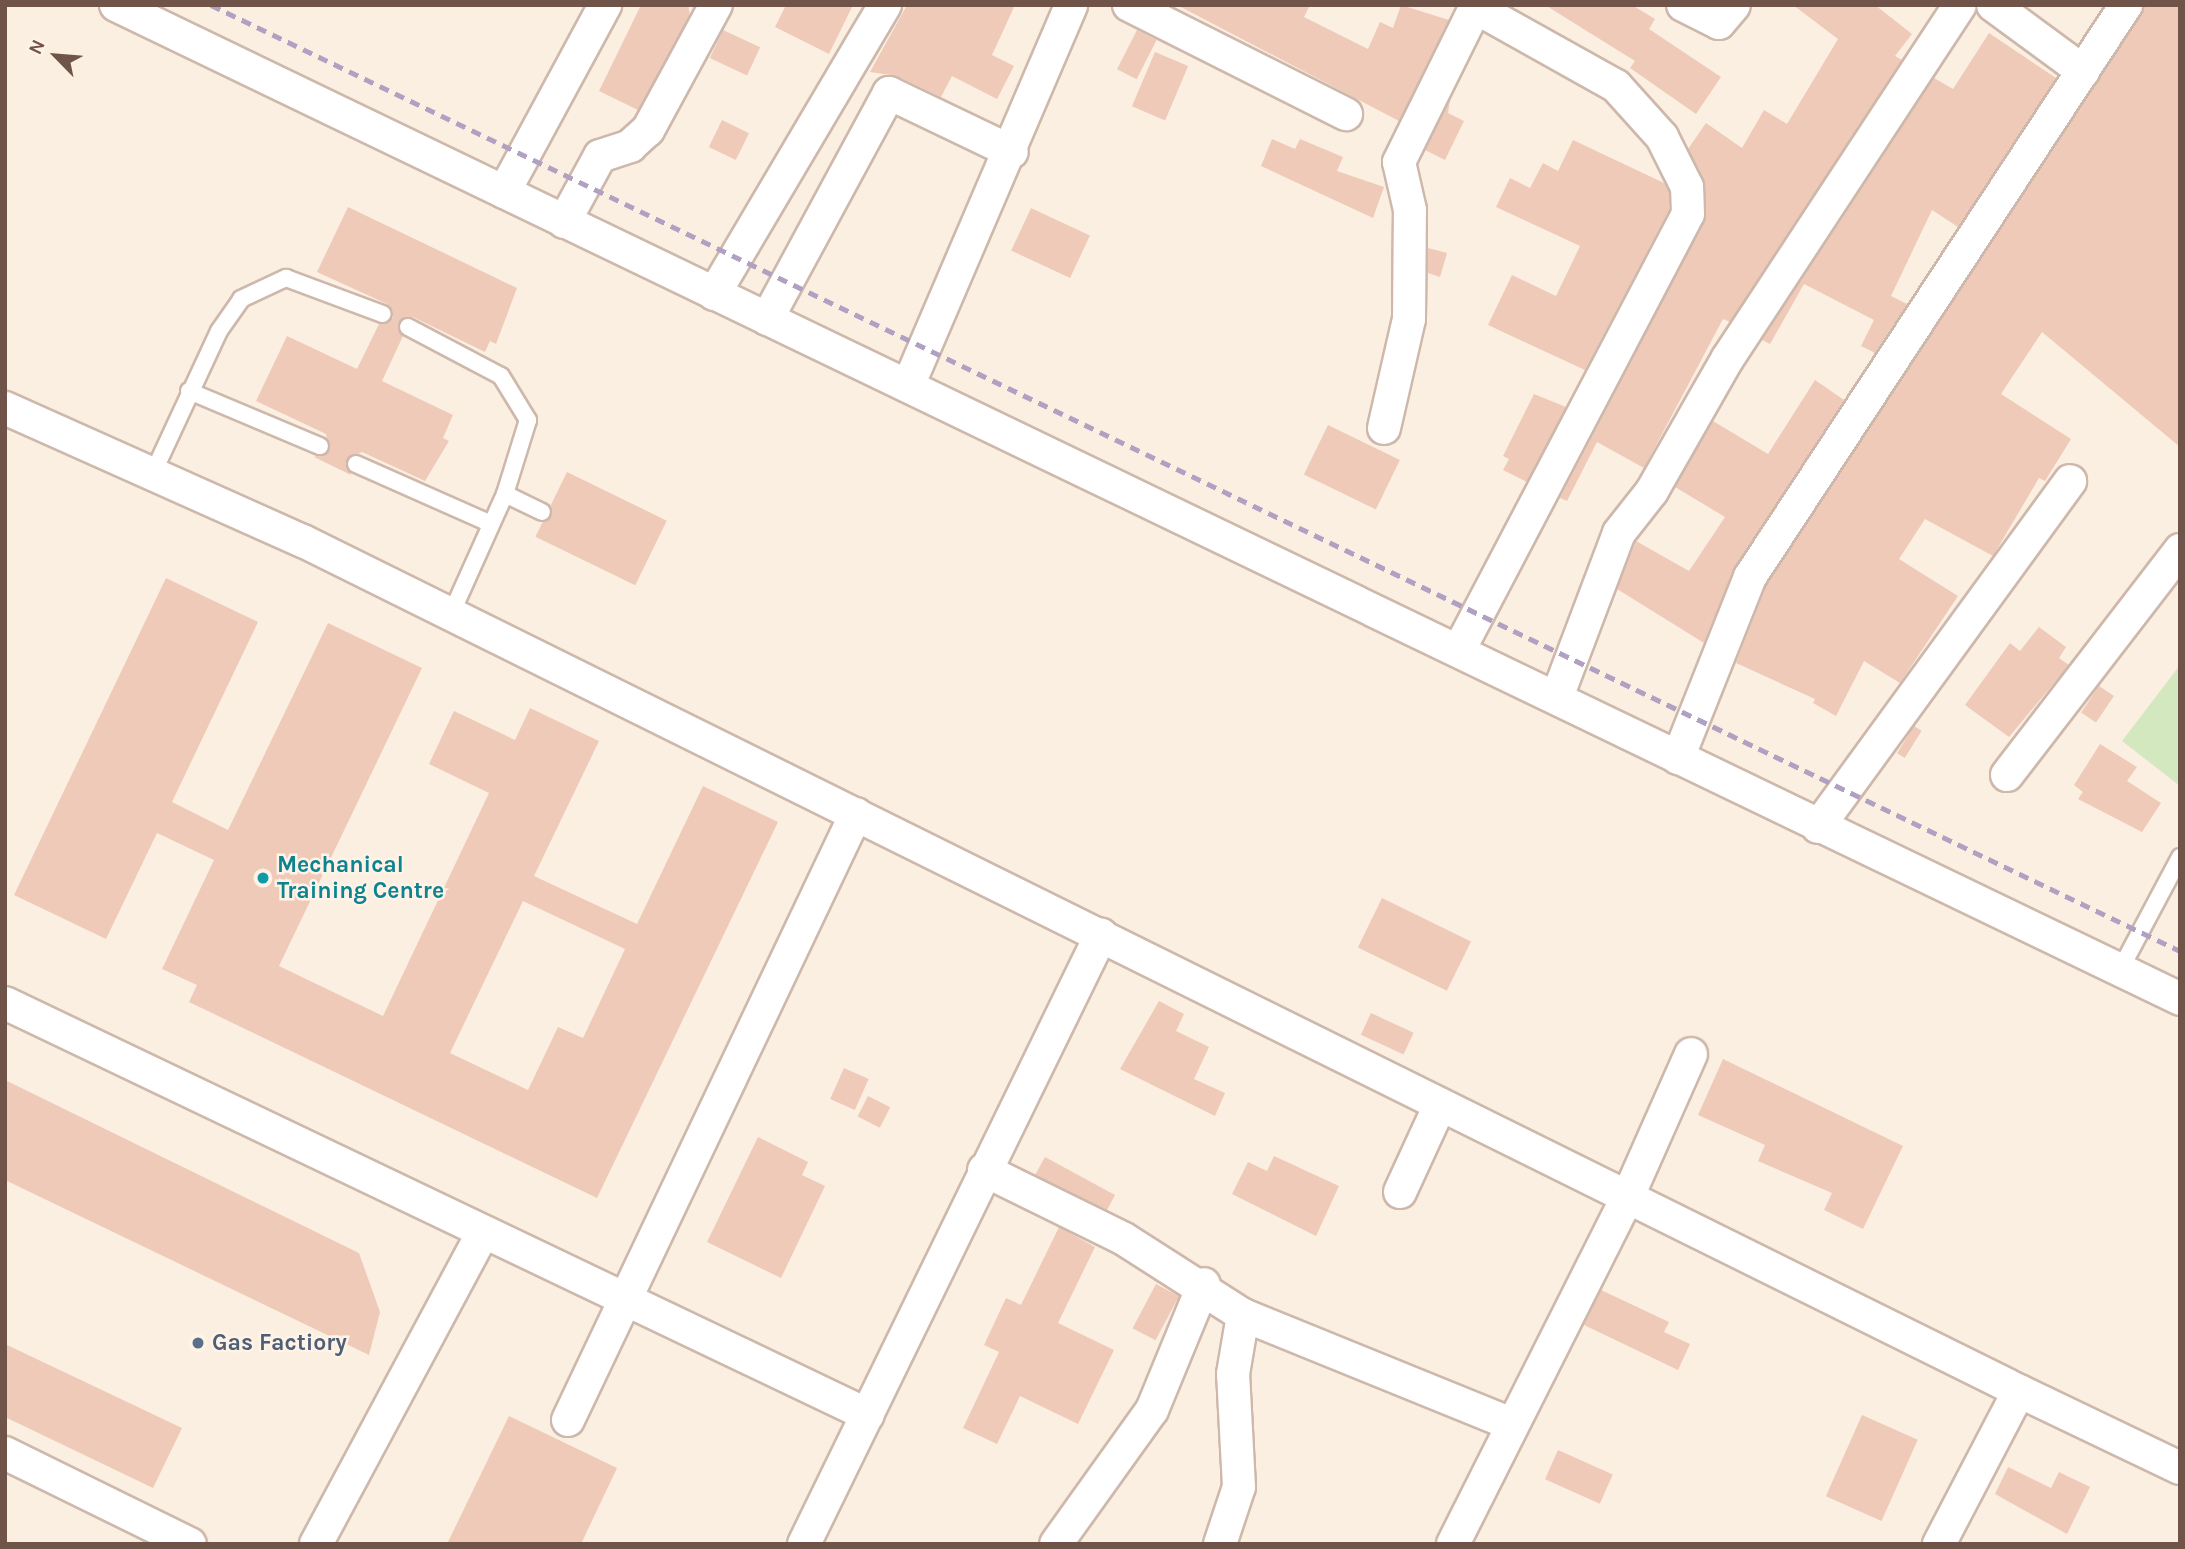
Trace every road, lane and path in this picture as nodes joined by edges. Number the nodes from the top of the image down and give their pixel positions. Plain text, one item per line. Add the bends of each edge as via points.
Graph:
1 (116, 5) edge
2 (605, 5) edge
3 (716, 5) edge
4 (885, 5) edge
5 (1071, 5) edge
6 (1129, 5) edge
7 (1683, 5) edge
8 (1734, 5) edge
9 (1960, 5) edge
10 (1993, 5) edge
11 (2126, 5) edge
12 (1478, 7) edge
13 (848, 71) junction
14 (2083, 71) junction
15 (889, 93) junction
16 (1346, 114) dead end
17 (1012, 152) junction
18 (504, 192) junction
19 (564, 222) junction
20 (714, 294) junction
21 (383, 314) dead end
22 (767, 319) junction
23 (408, 327) dead end
24 (908, 386) junction
25 (189, 391) junction
26 (5, 408) edge
27 (1384, 428) dead end
28 (320, 446) dead end
29 (356, 464) dead end
30 (154, 471) junction
31 (2070, 481) dead end
32 (505, 494) junction
33 (542, 512) dead end
34 (489, 523) junction
35 (2179, 549) edge
36 (451, 614) junction
37 (1459, 650) junction
38 (1557, 697) junction
39 (1678, 758) junction
40 (2007, 775) dead end
41 (856, 814) junction
42 (1818, 827) junction
43 (2180, 857) edge
44 (1101, 935) junction
45 (2120, 970) junction
46 (2180, 999) edge
47 (5, 1003) edge
48 (1691, 1054) dead end
49 (1440, 1105) junction
50 (984, 1170) junction
51 (1400, 1192) dead end
52 (1629, 1194) junction
53 (483, 1232) junction
54 (1204, 1284) junction
55 (627, 1299) junction
56 (1243, 1315) junction
57 (2019, 1391) junction
58 (868, 1415) junction
59 (568, 1420) dead end
60 (1511, 1424) junction
61 (5, 1453) edge
62 (2180, 1468) edge
63 (190, 1544) edge
64 (316, 1544) edge
65 (804, 1544) edge
66 (1056, 1544) edge
67 (1220, 1544) edge
68 (1453, 1544) edge
69 (1940, 1544) edge

1 - 18 street
2 - 18 street
3 - 19 street via 648,130 630,146 600,156
4 - 13 street
5 - 17 street
6 - 16 street
7 - 8 street via 1711,23
9 - 38 street via 1728,358 1651,491 1619,533
10 - 14 street
11 - 14 street
12 - 27 street via 1399,162 1410,210 1409,319
12 - 37 street via 1616,86 1662,138 1687,187 1688,214
13 - 15 street
13 - 20 street
14 - 39 street via 1749,577
15 - 17 street
15 - 22 street
17 - 24 street
18 - 19 street
19 - 20 street
20 - 22 street
21 - 25 lane via 305,281 270,282 233,309
22 - 24 street
23 - 32 lane via 492,370 522,406 525,437
24 - 37 street
25 - 28 lane
25 - 30 lane
26 - 30 street
29 - 34 lane
30 - 36 street
31 - 42 street
32 - 33 lane
32 - 34 lane
34 - 36 lane
35 - 40 street
36 - 41 street
37 - 38 street
38 - 39 street
39 - 42 street
41 - 44 street
41 - 55 street
42 - 45 street
43 - 45 lane
44 - 49 street
44 - 50 street
45 - 46 street
47 - 53 street
48 - 52 street
49 - 51 street
49 - 52 street
50 - 54 street
50 - 58 street
52 - 57 street
52 - 60 street
53 - 55 street
53 - 64 street
54 - 56 street
54 - 66 street via 1152,1410
55 - 58 street
55 - 59 street
56 - 60 street
56 - 67 street via 1233,1374 1239,1487
57 - 62 street
57 - 69 street
58 - 65 street
60 - 68 street
61 - 63 street

